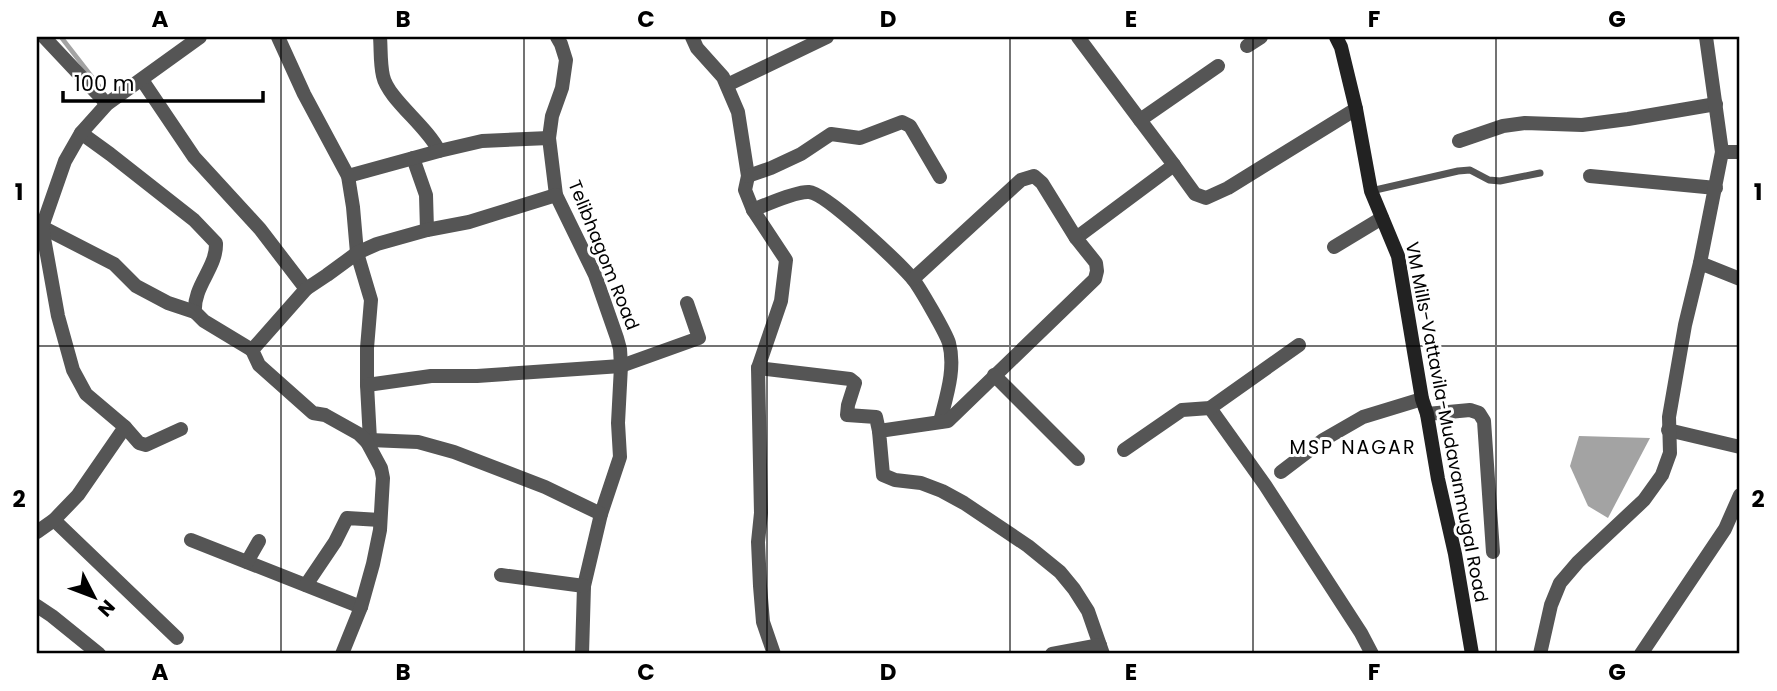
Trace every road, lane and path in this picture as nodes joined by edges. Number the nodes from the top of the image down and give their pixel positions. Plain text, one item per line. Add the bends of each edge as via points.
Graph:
1 (44, 37) edge
2 (200, 37) edge
3 (278, 37) edge
4 (380, 37) edge
5 (557, 37) edge
6 (692, 37) edge
7 (827, 37) edge
8 (1077, 37) edge
9 (1261, 37) edge
10 (1336, 37) edge
11 (1706, 37) edge
12 (1247, 46) dead end
13 (1218, 66) dead end
14 (142, 80) junction
15 (727, 85) junction
16 (107, 104) junction
17 (1716, 104) junction
18 (1356, 109) junction
19 (1140, 120) junction
20 (81, 133) junction
21 (549, 138) junction
22 (1459, 141) dead end
23 (439, 151) junction
24 (1722, 152) junction
25 (1740, 152) edge
26 (413, 158) junction
27 (1174, 165) junction
28 (1540, 173) dead end
29 (348, 176) junction
30 (748, 176) junction
31 (1590, 176) dead end
32 (940, 177) dead end
33 (1716, 188) junction
34 (1371, 191) junction
35 (556, 195) junction
36 (753, 210) junction
37 (1382, 218) junction
38 (42, 227) junction
39 (427, 230) junction
40 (1076, 238) junction
41 (1334, 247) dead end
42 (357, 253) junction
43 (1700, 263) junction
44 (913, 279) junction
45 (1740, 279) edge
46 (306, 289) junction
47 (687, 303) dead end
48 (195, 312) junction
49 (1299, 345) dead end
50 (252, 350) junction
51 (621, 366) junction
52 (758, 368) junction
53 (994, 375) junction
54 (367, 385) junction
55 (1422, 399) junction
56 (1210, 408) junction
57 (1427, 414) junction
58 (940, 422) junction
59 (125, 426) junction
60 (181, 429) dead end
61 (1668, 430) junction
62 (879, 431) junction
63 (368, 441) junction
64 (1740, 447) edge
65 (1124, 450) dead end
66 (1078, 459) dead end
67 (1281, 472) dead end
68 (1740, 495) edge
69 (601, 514) junction
70 (54, 520) junction
71 (380, 520) junction
72 (37, 532) edge
73 (191, 540) dead end
74 (258, 541) dead end
75 (1493, 552) dead end
76 (247, 562) junction
77 (501, 575) dead end
78 (306, 585) junction
79 (584, 586) junction
80 (37, 606) edge
81 (362, 607) junction
82 (177, 638) dead end
83 (1102, 650) edge
84 (99, 654) edge
85 (342, 654) edge
86 (582, 654) edge
87 (774, 654) edge
88 (1052, 654) edge
89 (1372, 654) edge
90 (1472, 654) edge
91 (1540, 654) edge
92 (1641, 654) edge

1 - 16 street
2 - 14 street
3 - 29 street
4 - 23 street via 383,78 389,90
5 - 21 street, Telibhagom Road via 566,60
6 - 15 street
7 - 15 street
8 - 19 street
9 - 12 street
10 - 18 street, VM Mills-Vattavila-Mudavanmugal Road
11 - 17 street
13 - 19 street
14 - 16 street
14 - 46 street via 194,157 260,229
15 - 30 street via 738,112
16 - 20 street
17 - 22 street via 1582,125 1503,126
17 - 24 street
18 - 27 street via 1206,198 1195,194
18 - 34 street, VM Mills-Vattavila-Mudavanmugal Road
19 - 27 street
20 - 38 street via 65,160
20 - 48 street via 194,220 216,243 216,255 195,298
21 - 23 street via 482,141
21 - 35 street, Telibhagom Road
23 - 26 street
24 - 25 street
24 - 33 street
26 - 29 street
26 - 39 street via 426,195
27 - 40 street
28 - 34 lane via 1500,181 1470,170 1458,171
29 - 42 street
30 - 32 street via 801,154 831,134 860,138 902,122
30 - 36 street via 745,190
31 - 33 street
33 - 43 street
34 - 37 street, VM Mills-Vattavila-Mudavanmugal Road
35 - 39 street
35 - 51 street, Telibhagom Road via 595,275 617,338
36 - 44 street via 809,192 819,196
36 - 52 street via 786,260 781,301
37 - 41 street
37 - 55 street, VM Mills-Vattavila-Mudavanmugal Road via 1398,256
38 - 48 street via 114,264 136,286
38 - 59 street via 73,370 86,394
39 - 42 street
40 - 44 street via 1034,176 1021,180
40 - 53 street via 1096,263 1094,279
42 - 46 street
42 - 54 street via 371,300
43 - 45 street
43 - 61 street
44 - 58 street via 948,341 950,377
46 - 50 street
47 - 51 street via 699,338
48 - 50 street
49 - 56 street
50 - 63 street via 259,365 304,406
51 - 54 street via 431,376
51 - 69 street, Telibhagom Road via 620,457
52 - 62 street via 850,379 855,383 847,415 876,417
52 - 87 street via 760,586 763,622
53 - 58 street via 948,421
53 - 66 street
54 - 63 street
55 - 57 street, VM Mills-Vattavila-Mudavanmugal Road
55 - 67 street via 1363,418
56 - 65 street via 1182,410
56 - 89 street via 1265,485
57 - 75 street via 1470,410 1484,421
57 - 90 street, VM Mills-Vattavila-Mudavanmugal Road
58 - 62 street
59 - 60 street via 146,445
59 - 70 street via 78,495
61 - 64 street
61 - 91 street via 1670,453 1662,475 1644,500 1560,583
62 - 83 street via 883,475 942,492 1028,545 1074,589 1088,611
63 - 69 street via 418,442 454,452
63 - 71 street via 383,478
68 - 92 street via 1725,529
69 - 79 street, Telibhagom Road
70 - 72 street
70 - 82 street
71 - 78 street via 347,518
71 - 81 street
73 - 76 street
74 - 76 street
76 - 78 street
77 - 79 street
78 - 81 street
79 - 86 street, Telibhagom Road
80 - 84 street
81 - 85 street
83 - 88 street

